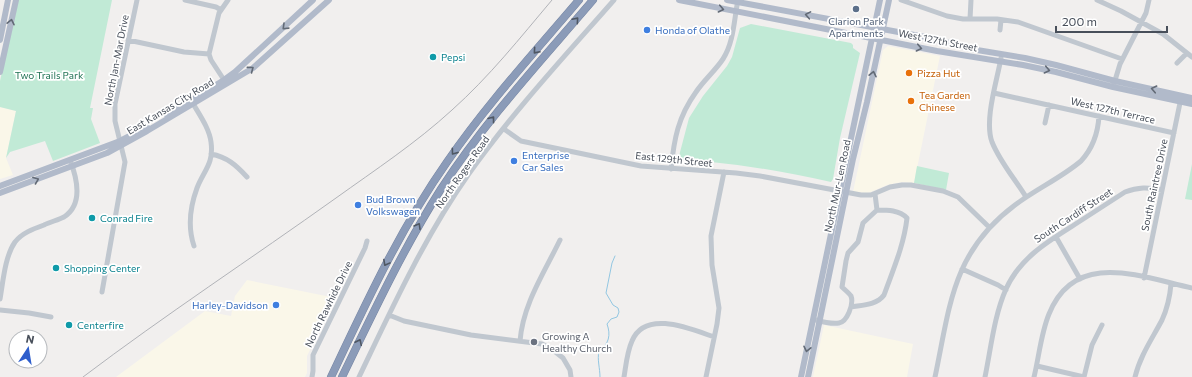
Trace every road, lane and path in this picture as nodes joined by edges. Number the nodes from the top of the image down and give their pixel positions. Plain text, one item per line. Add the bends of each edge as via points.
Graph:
1 (8, 0) edge
2 (16, 0) edge
3 (137, 0) edge
4 (185, 0) edge
5 (228, 0) edge
6 (313, 0) edge
7 (329, 0) edge
8 (580, 0) edge
9 (593, 0) edge
10 (614, 0) edge
11 (679, 0) edge
12 (727, 0) edge
13 (880, 0) edge
14 (889, 0) edge
15 (901, 0) edge
16 (970, 0) edge
17 (1097, 0) edge
18 (1149, 0) edge
19 (738, 1) edge
20 (916, 3) edge
21 (221, 10) junction
22 (736, 12) junction
23 (970, 19) junction
24 (1001, 20) junction
25 (1142, 22) junction
26 (874, 28) junction
27 (883, 29) junction
28 (1000, 30) dead end
29 (872, 38) junction
30 (881, 39) junction
31 (0, 40) edge
32 (128, 40) junction
33 (1186, 53) junction
34 (209, 54) junction
35 (1192, 57) edge
36 (1001, 58) junction
37 (1122, 59) junction
38 (1177, 63) dead end
39 (0, 72) edge
40 (1114, 80) junction
41 (225, 82) junction
42 (1113, 87) junction
43 (994, 93) junction
44 (1192, 98) edge
45 (1181, 99) junction
46 (192, 102) junction
47 (1192, 104) edge
48 (1049, 105) junction
49 (1099, 116) junction
50 (1045, 123) dead end
51 (504, 129) junction
52 (1174, 133) junction
53 (121, 144) junction
54 (211, 154) junction
55 (71, 163) junction
56 (670, 169) junction
57 (724, 172) junction
58 (247, 176) dead end
59 (0, 186) edge
60 (1162, 190) junction
61 (0, 193) edge
62 (843, 193) junction
63 (875, 194) junction
64 (1026, 197) junction
65 (877, 210) junction
66 (989, 227) junction
67 (1056, 237) junction
68 (560, 240) dead end
69 (367, 241) dead end
70 (194, 246) dead end
71 (962, 269) junction
72 (1144, 278) junction
73 (1080, 280) junction
74 (1171, 284) junction
75 (1192, 288) edge
76 (1006, 290) junction
77 (102, 292) dead end
78 (0, 299) edge
79 (851, 307) junction
80 (0, 310) edge
81 (389, 315) junction
82 (51, 317) dead end
83 (816, 320) junction
84 (1102, 325) dead end
85 (714, 337) junction
86 (520, 341) junction
87 (1037, 366) junction
88 (312, 377) edge
89 (331, 377) edge
90 (342, 377) edge
91 (359, 377) edge
92 (571, 377) edge
93 (624, 377) edge
94 (706, 377) edge
95 (801, 377) edge
96 (808, 377) edge
97 (934, 377) edge
98 (985, 377) edge
99 (1034, 377) edge
100 (1084, 377) edge
101 (1135, 377) edge

1 - 31 main road
39 -> 2 main road
3 - 32 street, North Jan-Mar Drive
4 - 21 street via 216,6
5 - 21 street
6 -> 41 main road, East Kansas City Road
41 -> 7 main road, East Kansas City Road via 253,68
8 -> 89 highway via 479,118 435,180 385,264
90 -> 9 highway via 402,254 442,188 500,108
10 - 51 street, North Rogers Road
11 -> 22 main road, West 127th Street
12 - 19 main road, West 127th Street
13 - 26 main road, North Mur-Len Road
14 - 27 main road, North Mur-Len Road
15 - 20 street
16 - 23 street
17 - 25 street
18 - 25 street via 1148,10
19 - 22 street
26 -> 19 main road, West 127th Street
20 - 23 street via 947,16
21 - 34 street
22 - 29 main road, West 127th Street
22 - 56 street via 729,46 723,58 697,90 680,118 674,137
23 - 24 street
24 - 28 street
24 - 37 street via 1023,24
25 - 33 street via 1168,37
25 - 37 street
26 - 27 main road, West 127th Street
26 - 29 main road, North Mur-Len Road
27 - 30 main road, North Mur-Len Road
27 - 36 main road, West 127th Street via 925,37
29 - 30 main road, West 127th Street
29 - 62 main road, North Mur-Len Road
30 -> 36 main road, West 127th Street via 944,52
62 -> 30 main road, North Mur-Len Road
32 - 34 street via 184,52
32 - 53 street, North Jan-Mar Drive via 115,104
33 - 35 street
33 - 38 street
34 - 41 street
36 - 40 main road, West 127th Street via 1056,65
36 -> 42 main road, West 127th Street
36 - 43 street
37 - 40 street
40 - 42 street
45 -> 40 main road, West 127th Street
41 - 46 main road, East Kansas City Road
42 - 45 main road, West 127th Street
43 - 48 street, West 127th Terrace
43 - 64 street via 989,116 991,137 997,152
44 - 45 main road, West 127th Street
45 - 47 main road, West 127th Street
45 - 52 street, South Raintree Drive
46 - 53 main road, East Kansas City Road
46 - 54 street via 209,134
48 - 49 street, West 127th Terrace
48 - 50 street
49 - 52 street, West 127th Terrace
49 - 64 street via 1093,142 1085,157
51 - 56 street, East 129th Street via 521,141 641,166
51 - 81 street, North Rogers Road via 468,175 441,217
52 - 60 street, South Raintree Drive
53 - 55 main road, East Kansas City Road
53 - 77 street, North Jan-Mar Drive via 125,162
54 - 58 street via 232,162
54 - 70 street via 208,170 197,189 191,215 190,232
55 - 59 main road, East Kansas City Road
61 -> 55 main road, East Kansas City Road
55 - 78 street via 77,188 74,205 64,217 23,234 15,243 10,253
56 - 57 street, East 129th Street
57 - 62 street, East 129th Street via 760,176
57 - 85 street via 711,236 712,265 719,308
60 - 67 street, South Cardiff Street via 1143,187 1125,192
60 - 72 street, South Raintree Drive
62 - 63 street, East 129th Street
62 - 83 main road, North Mur-Len Road
63 - 65 street
63 - 66 street via 906,184 951,194 961,200
64 - 66 street
65 - 79 street via 862,223 858,242 848,253 846,260 842,287 850,295
65 - 79 street via 887,210 907,218 897,258 884,295 878,301
66 - 71 street
67 - 73 street
67 - 76 street, South Cardiff Street via 1025,260
68 - 86 street via 525,311
69 - 88 street, North Rawhide Drive via 313,355
71 - 76 street
71 - 97 street via 953,290
72 - 73 street via 1108,272 1091,274
72 - 74 street
73 - 87 street via 1065,289 1053,305
74 - 75 street
74 - 101 street via 1162,320 1141,357
76 - 98 street, South Cardiff Street
79 - 83 street via 840,323
80 - 82 street
81 - 86 street via 404,321 471,335
81 - 91 street, North Rogers Road
83 -> 95 main road, North Mur-Len Road
83 - 96 main road, North Mur-Len Road
84 - 100 street via 1092,345
85 - 93 street via 664,323 647,325 632,340
85 - 94 street
86 - 92 street via 542,344 555,351 568,366
87 - 99 street
87 - 100 street

